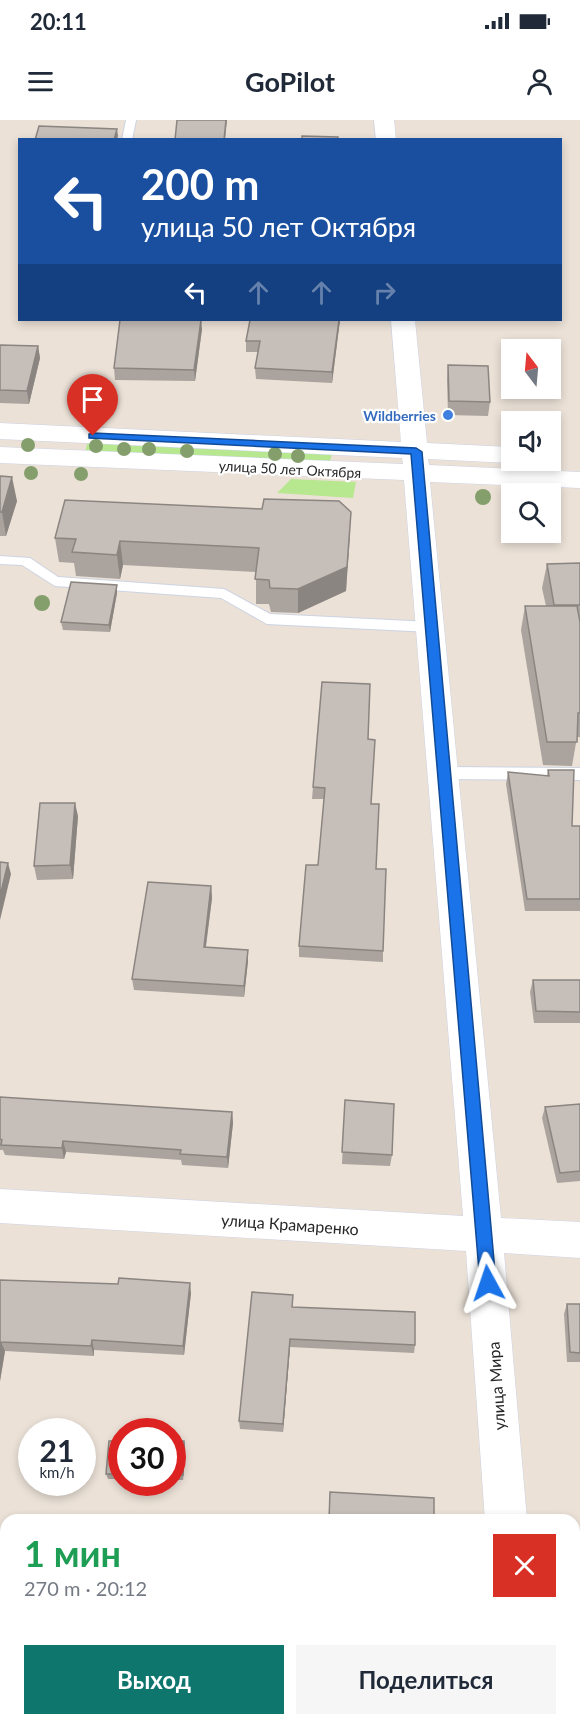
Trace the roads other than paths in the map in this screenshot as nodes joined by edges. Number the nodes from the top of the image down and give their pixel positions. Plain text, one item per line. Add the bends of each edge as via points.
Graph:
1 (130, 120) edge
2 (384, 120) edge
3 (127, 138) edge
4 (386, 138) edge
5 (403, 321) edge
6 (0, 431) edge
7 (0, 455) edge
8 (501, 456) edge
9 (561, 457) edge
10 (580, 458) edge
11 (417, 463) junction
12 (580, 480) edge
13 (0, 560) edge
14 (431, 627) junction
15 (444, 773) junction
16 (580, 774) edge
17 (0, 1206) edge
18 (484, 1236) junction
19 (580, 1240) edge
20 (507, 1514) edge

1 - 3 lane
2 - 4 street
5 - 11 street, улица Мира
6 - 11 street, улица 50 лет Октября
7 - 11 street, улица 50 лет Октября
8 - 11 street, улица 50 лет Октября
9 - 10 street
11 - 12 street, улица 50 лет Октября
11 - 14 street, улица Мира
13 - 14 lane via 25,561 55,581 224,594 267,619
14 - 15 street, улица Мира
15 - 16 lane
15 - 18 street, улица Мира
17 - 18 street, улица Крамаренко
18 - 19 street, улица Крамаренко
18 - 20 street, улица Мира

